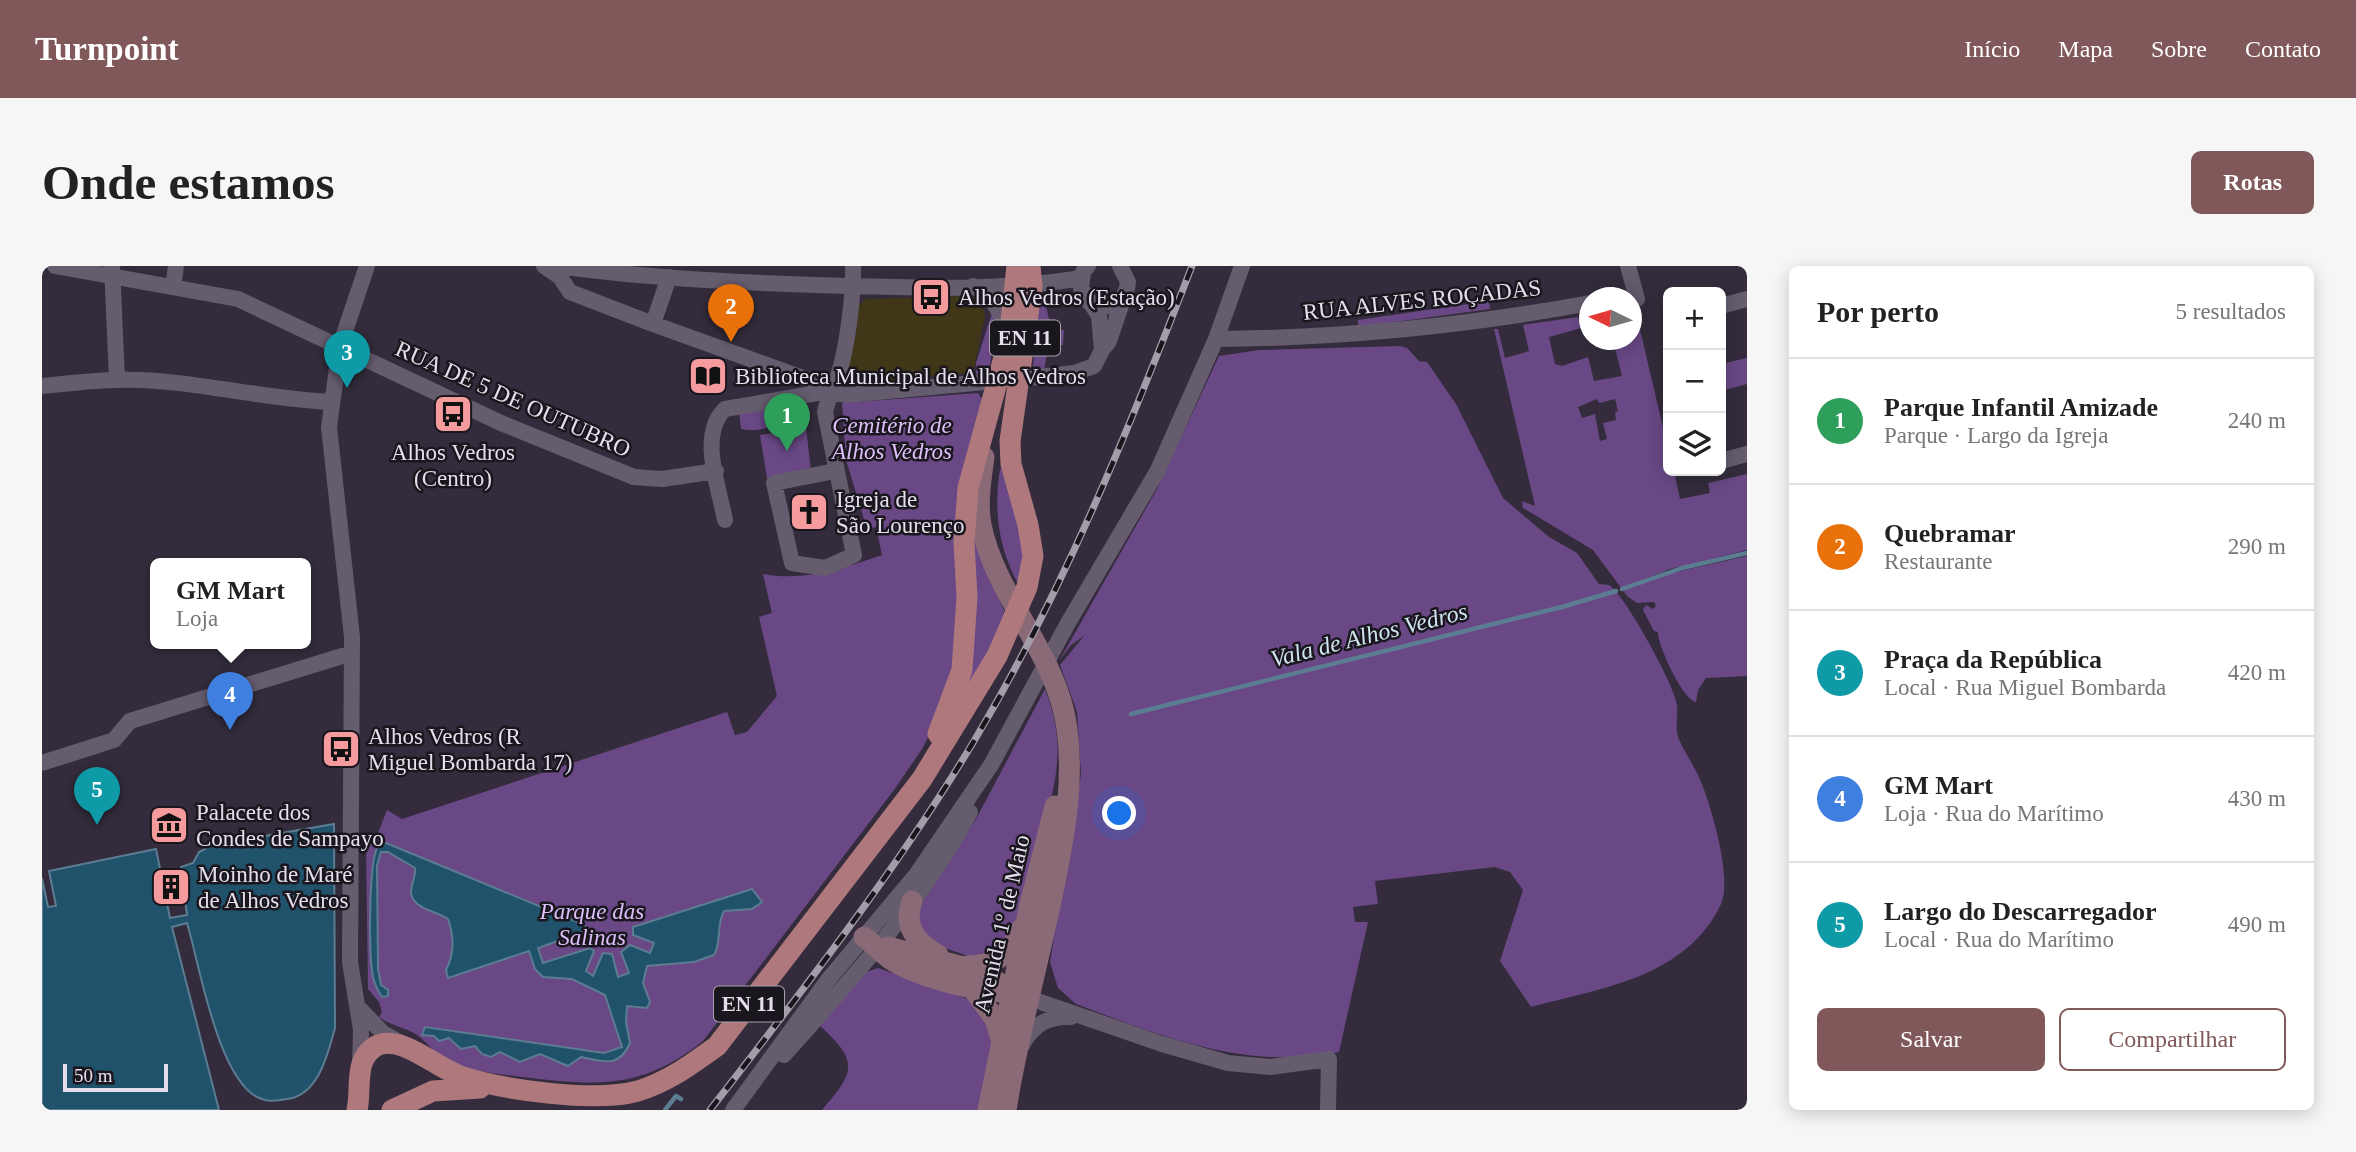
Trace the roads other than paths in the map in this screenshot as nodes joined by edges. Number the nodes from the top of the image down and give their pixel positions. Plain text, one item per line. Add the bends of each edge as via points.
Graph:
1 (55, 266) edge
2 (176, 266) edge
3 (367, 266) edge
4 (544, 266) edge
5 (558, 266) edge
6 (853, 266) edge
7 (1242, 266) edge
8 (1628, 266) edge
9 (1126, 269) edge
10 (113, 272) edge
11 (1085, 272) edge
12 (669, 276) junction
13 (1024, 276) edge
14 (854, 286) junction
15 (973, 286) junction
16 (173, 287) junction
17 (1632, 287) edge
18 (1124, 297) junction
19 (1747, 299) edge
20 (1089, 302) junction
21 (1579, 305) edge
22 (1726, 305) edge
23 (653, 324) junction
24 (1009, 339) junction
25 (1216, 339) junction
26 (340, 346) junction
27 (1102, 351) junction
28 (117, 380) junction
29 (985, 382) dead end
30 (1023, 384) junction
31 (42, 386) edge
32 (829, 391) junction
33 (331, 402) junction
34 (989, 416) junction
35 (1747, 454) edge
36 (1726, 460) edge
37 (716, 471) junction
38 (835, 471) junction
39 (725, 520) dead end
40 (998, 571) junction
41 (352, 653) junction
42 (1010, 732) junction
43 (1069, 750) junction
44 (42, 763) edge
45 (922, 779) junction
46 (912, 901) junction
47 (1030, 904) junction
48 (870, 941) junction
49 (956, 964) junction
50 (974, 989) junction
51 (1021, 995) junction
52 (359, 1008) junction
53 (1081, 1017) junction
54 (1003, 1042) junction
55 (411, 1049) junction
56 (1013, 1064) junction
57 (359, 1077) junction
58 (500, 1086) junction
59 (402, 1104) edge
60 (357, 1110) edge
61 (734, 1110) edge
62 (988, 1110) edge
63 (1006, 1110) edge
64 (1328, 1110) edge

1 - 10 street, RUA DE 5 DE OUTUBRO
2 - 16 street
3 - 26 street
4 - 23 street via 570,292
5 - 12 street
6 - 14 street
7 - 25 street
8 - 17 street
9 - 18 street
10 - 16 street, RUA DE 5 DE OUTUBRO
10 - 28 street
11 - 13 street
11 - 20 street via 1081,288
12 - 14 street
12 - 23 street
13 - 15 street
13 - 24 main road, EN 11
13 - 30 main road, EN 11
14 - 15 street
14 - 32 street via 838,377
15 - 24 street via 998,307
16 - 26 street, RUA DE 5 DE OUTUBRO via 238,299
18 - 20 street via 1103,307
18 - 27 street
19 - 22 street
20 - 27 street via 1098,316
21 - 25 street, RUA ALVES ROÇADAS via 1389,331
23 - 32 street
24 - 34 main road, EN 11
25 - 42 street via 1158,471
26 - 33 street
26 - 37 street, RUA DE 5 DE OUTUBRO via 501,423 634,477 662,479
27 - 30 street via 1094,366
28 - 31 street
28 - 33 street
29 - 32 street via 845,395
30 - 40 main road via 1005,422 991,492
30 - 45 main road, EN 11 via 1010,453 1030,535 1027,587 997,656
32 - 37 street via 725,409 712,432
32 - 38 street via 825,412
33 - 41 street via 329,449
34 - 40 main road via 979,501 984,534
34 - 45 main road, EN 11 via 964,520 967,597 962,670
35 - 36 street
37 - 39 street
38 - 38 street via 853,555 825,568 792,563 774,483
40 - 43 main road, Avenida 1º de Maio via 1056,685
41 - 44 street via 130,721 114,740
41 - 52 street via 350,962
42 - 46 street via 961,829
42 - 48 street
43 - 47 main road, Avenida 1º de Maio
43 - 51 main road, Avenida 1º de Maio via 1069,798 1062,843
45 - 58 main road, EN 11 via 717,1046 673,1077 626,1093 591,1096
46 - 48 street
46 - 49 main road via 908,918 913,934 925,947
47 - 49 main road via 1008,953 984,966
47 - 51 main road, Avenida 1º de Maio
48 - 49 main road
48 - 50 main road via 894,962
48 - 61 street
49 - 51 main road
50 - 51 main road
50 - 54 main road via 995,1019
51 - 53 street
51 - 54 main road, Avenida 1º de Maio
51 - 56 main road, Avenida 1º de Maio
52 - 55 street via 383,1033
52 - 57 street
53 - 56 street via 1059,1016 1032,1028
53 - 64 street via 1228,1063 1270,1066 1329,1059
54 - 62 main road, Avenida 1º de Maio
55 - 57 main road via 378,1045 364,1058
55 - 58 main road via 452,1073
55 - 59 main road via 423,1077
56 - 63 main road, Avenida 1º de Maio
57 - 59 main road via 368,1098 377,1105
57 - 60 main road
58 - 59 main road via 433,1091

